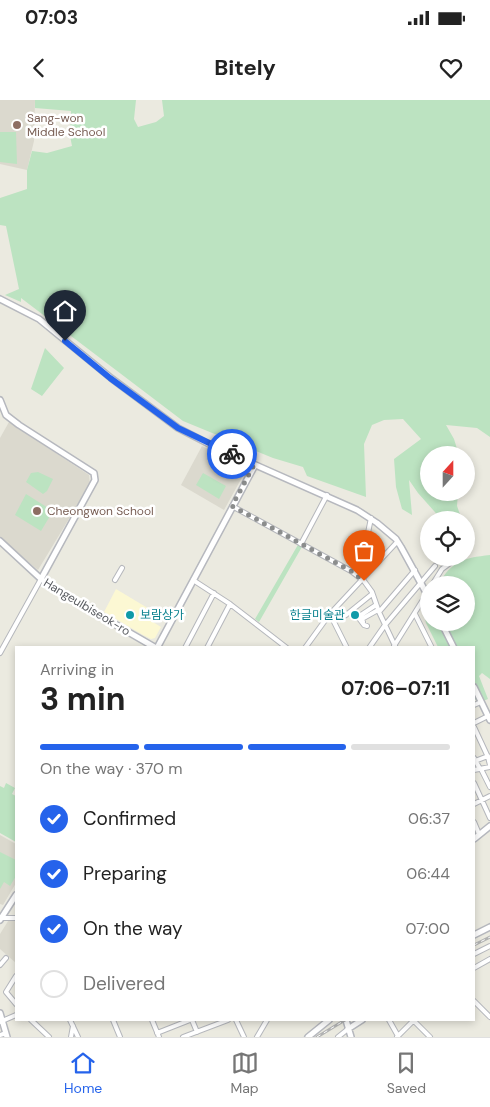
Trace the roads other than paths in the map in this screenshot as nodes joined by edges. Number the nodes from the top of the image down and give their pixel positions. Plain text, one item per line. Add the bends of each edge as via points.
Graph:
1 (0, 299) edge
2 (0, 400) edge
3 (254, 465) junction
4 (327, 495) junction
5 (232, 506) junction
6 (371, 518) junction
7 (0, 541) edge
8 (397, 542) junction
9 (301, 544) junction
10 (435, 566) dead end
11 (446, 566) edge
12 (122, 568) dead end
13 (414, 570) junction
14 (426, 576) edge
15 (438, 576) edge
16 (41, 579) junction
17 (361, 579) junction
18 (115, 580) dead end
19 (193, 580) junction
20 (420, 582) joint
21 (214, 593) junction
22 (372, 594) junction
23 (230, 604) junction
24 (420, 606) edge
25 (378, 609) junction
26 (330, 614) junction
27 (415, 614) junction
28 (334, 621) junction
29 (385, 625) junction
30 (367, 626) dead end
31 (446, 631) edge
32 (153, 646) edge
33 (157, 646) edge
34 (186, 646) edge
35 (208, 646) edge
36 (285, 646) edge
37 (306, 646) edge
38 (346, 646) edge
39 (370, 646) edge
40 (395, 646) edge
41 (396, 646) edge
42 (431, 646) edge
43 (453, 646) edge
44 (0, 653) edge
45 (478, 700) edge
46 (489, 718) edge
47 (475, 723) edge
48 (475, 729) edge
49 (488, 756) junction
50 (475, 759) edge
51 (490, 766) edge
52 (480, 769) junction
53 (475, 770) edge
54 (475, 785) edge
55 (490, 787) edge
56 (490, 796) edge
57 (482, 800) junction
58 (475, 804) edge
59 (490, 818) edge
60 (475, 824) edge
61 (490, 826) edge
62 (479, 834) junction
63 (475, 838) edge
64 (14, 901) edge
65 (15, 918) edge
66 (1, 919) edge
67 (490, 927) edge
68 (475, 934) edge
69 (490, 946) edge
70 (475, 954) edge
71 (6, 958) dead end
72 (490, 959) edge
73 (0, 965) edge
74 (475, 967) edge
75 (15, 978) edge
76 (0, 992) edge
77 (6, 992) junction
78 (475, 1002) edge
79 (15, 1003) edge
80 (0, 1013) edge
81 (15, 1015) edge
82 (490, 1016) edge
83 (1, 1021) edge
84 (32, 1021) edge
85 (70, 1021) edge
86 (113, 1021) edge
87 (153, 1021) edge
88 (189, 1021) edge
89 (192, 1021) edge
90 (225, 1021) edge
91 (236, 1021) edge
92 (266, 1021) edge
93 (328, 1021) edge
94 (346, 1021) edge
95 (360, 1021) edge
96 (390, 1021) edge
97 (412, 1021) edge
98 (414, 1021) edge
99 (73, 1026) junction
100 (348, 1029) junction
101 (197, 1032) junction
102 (4, 1035) edge
103 (158, 1035) edge
104 (398, 1036) edge
105 (427, 1036) edge
106 (49, 1037) edge
107 (71, 1037) edge
108 (78, 1037) edge
109 (120, 1037) edge
110 (183, 1037) edge
111 (244, 1037) edge
112 (258, 1037) edge
113 (308, 1037) edge
114 (338, 1037) edge
115 (351, 1037) edge

1 - 3 street via 39,319 110,378 178,428
2 - 16 street via 6,415 12,420 94,473 95,480
3 - 4 street
3 - 5 street
4 - 6 street
4 - 9 street
5 - 9 street
5 - 19 street
6 - 8 street
6 - 17 street
7 - 16 street, Hangeulbiseok-ro
8 - 13 street
8 - 17 street
9 - 17 street
10 - 14 street
11 - 15 street
12 - 18 street
13 - 20 street
13 - 25 street
16 - 32 street, Hangeulbiseok-ro
16 - 44 street
17 - 22 street
17 - 26 street
19 - 21 street
19 - 33 street
20 - 29 street
21 - 23 street
21 - 34 street
22 - 25 street
22 - 28 street
23 - 35 street
23 - 36 street
24 - 27 street
25 - 29 street
25 - 30 street via 358,617
26 - 28 street
26 - 37 street
27 - 41 street
27 - 42 street
28 - 38 street
29 - 39 street
29 - 40 street
31 - 43 street
45 - 46 street
46 - 47 street
48 - 49 street
49 - 50 street
49 - 51 street
50 - 52 street
51 - 52 street
52 - 53 street
52 - 55 street
54 - 57 street
56 - 57 street
57 - 58 street
57 - 59 street
60 - 62 street
61 - 62 street
62 - 63 street
64 - 66 street
65 - 66 street
67 - 68 street
69 - 70 street
71 - 73 street
72 - 74 street
75 - 77 street
76 - 77 street
77 - 79 street
78 - 82 street
80 - 83 street
81 - 83 street
83 - 102 street
84 - 106 street
85 - 99 street
86 - 109 street
87 - 103 street
88 - 103 street
89 - 101 street
90 - 101 street
91 - 111 street
92 - 112 street
93 - 113 street
94 - 100 street
95 - 100 street
96 - 104 street
97 - 104 street
98 - 105 street
99 - 107 street
99 - 108 street
100 - 114 street
100 - 115 street
101 - 110 street

